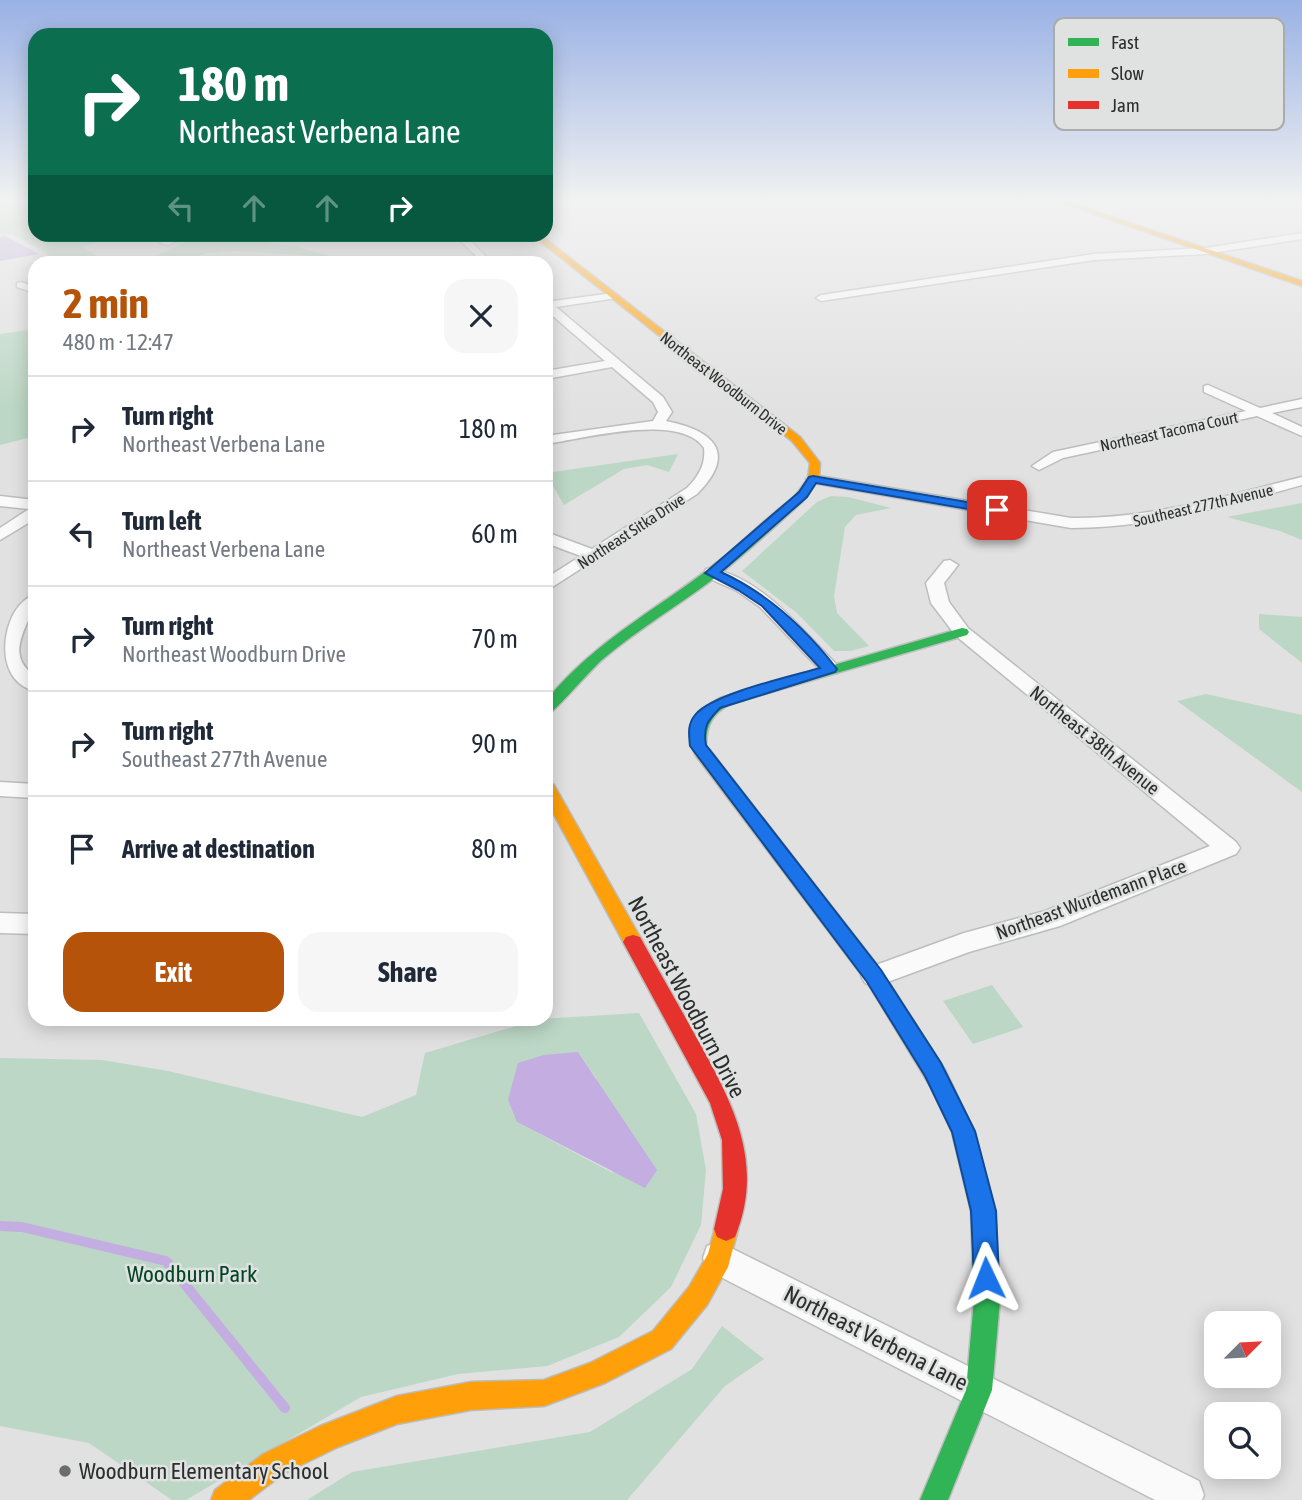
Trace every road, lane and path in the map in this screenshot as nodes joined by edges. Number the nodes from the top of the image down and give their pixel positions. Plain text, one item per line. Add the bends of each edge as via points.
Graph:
1 (580, 270) edge
2 (1007, 270) edge
3 (1261, 270) edge
4 (1302, 284) edge
5 (21, 285) dead end
6 (28, 288) edge
7 (613, 296) junction
8 (821, 298) dead end
9 (553, 304) edge
10 (553, 311) edge
11 (614, 363) junction
12 (553, 374) edge
13 (1209, 389) dead end
14 (1302, 403) edge
15 (1259, 412) junction
16 (657, 424) junction
17 (1302, 432) edge
18 (553, 439) edge
19 (1039, 466) dead end
20 (813, 479) junction
21 (1302, 481) edge
22 (0, 501) edge
23 (28, 504) edge
24 (28, 517) edge
25 (0, 536) edge
26 (553, 540) edge
27 (594, 555) junction
28 (950, 565) dead end
29 (712, 573) junction
30 (553, 581) edge
31 (28, 606) edge
32 (962, 632) junction
33 (830, 669) junction
34 (28, 680) edge
35 (553, 698) edge
36 (28, 791) edge
37 (3, 793) edge
38 (553, 798) edge
39 (1228, 848) joint
40 (0, 923) edge
41 (28, 923) edge
42 (874, 976) junction
43 (719, 1258) junction
44 (979, 1390) junction
45 (1185, 1494) dead end
46 (225, 1500) edge
47 (934, 1500) edge

1 - 7 street, Northeast Woodburn Drive
2 - 8 street
3 - 4 street
5 - 6 street
7 - 9 street
7 - 20 street, Northeast Woodburn Drive via 796,439 815,463
10 - 11 street
11 - 12 street
11 - 16 street via 664,408 664,417
13 - 15 street
14 - 15 street, Northeast Tacoma Court
15 - 17 street
15 - 19 street, Northeast Tacoma Court via 1058,455
16 - 18 street
16 - 27 street, Northeast Sitka Drive via 685,429 707,440 713,461 692,491
20 - 21 street, Southeast 277th Avenue via 1098,524 1155,518
20 - 29 street via 803,495
22 - 23 street
24 - 25 street
26 - 27 street
27 - 30 street, Northeast Sitka Drive
28 - 32 street, Northeast 38th Avenue via 935,583 940,603
29 - 33 street via 766,603
29 - 35 street via 577,673
31 - 34 street via 7,632 4,649 10,668
32 - 33 street, Northeast Verbena Lane
32 - 39 street, Northeast 38th Avenue
33 - 42 street, Northeast Verbena Lane via 715,705 696,730 698,746
36 - 37 street
38 - 43 street, Northeast Woodburn Drive via 720,1101 733,1140 735,1189
39 - 42 street, Northeast Wurdemann Place via 1051,919 964,943
40 - 41 street
42 - 44 street, Northeast Verbena Lane via 933,1069 963,1131 984,1211 987,1300
43 - 44 street, Northeast Verbena Lane
43 - 46 street, Northeast Woodburn Drive via 698,1296 662,1339 596,1374 544,1393 471,1396 397,1410 273,1464
44 - 45 street
44 - 47 street

